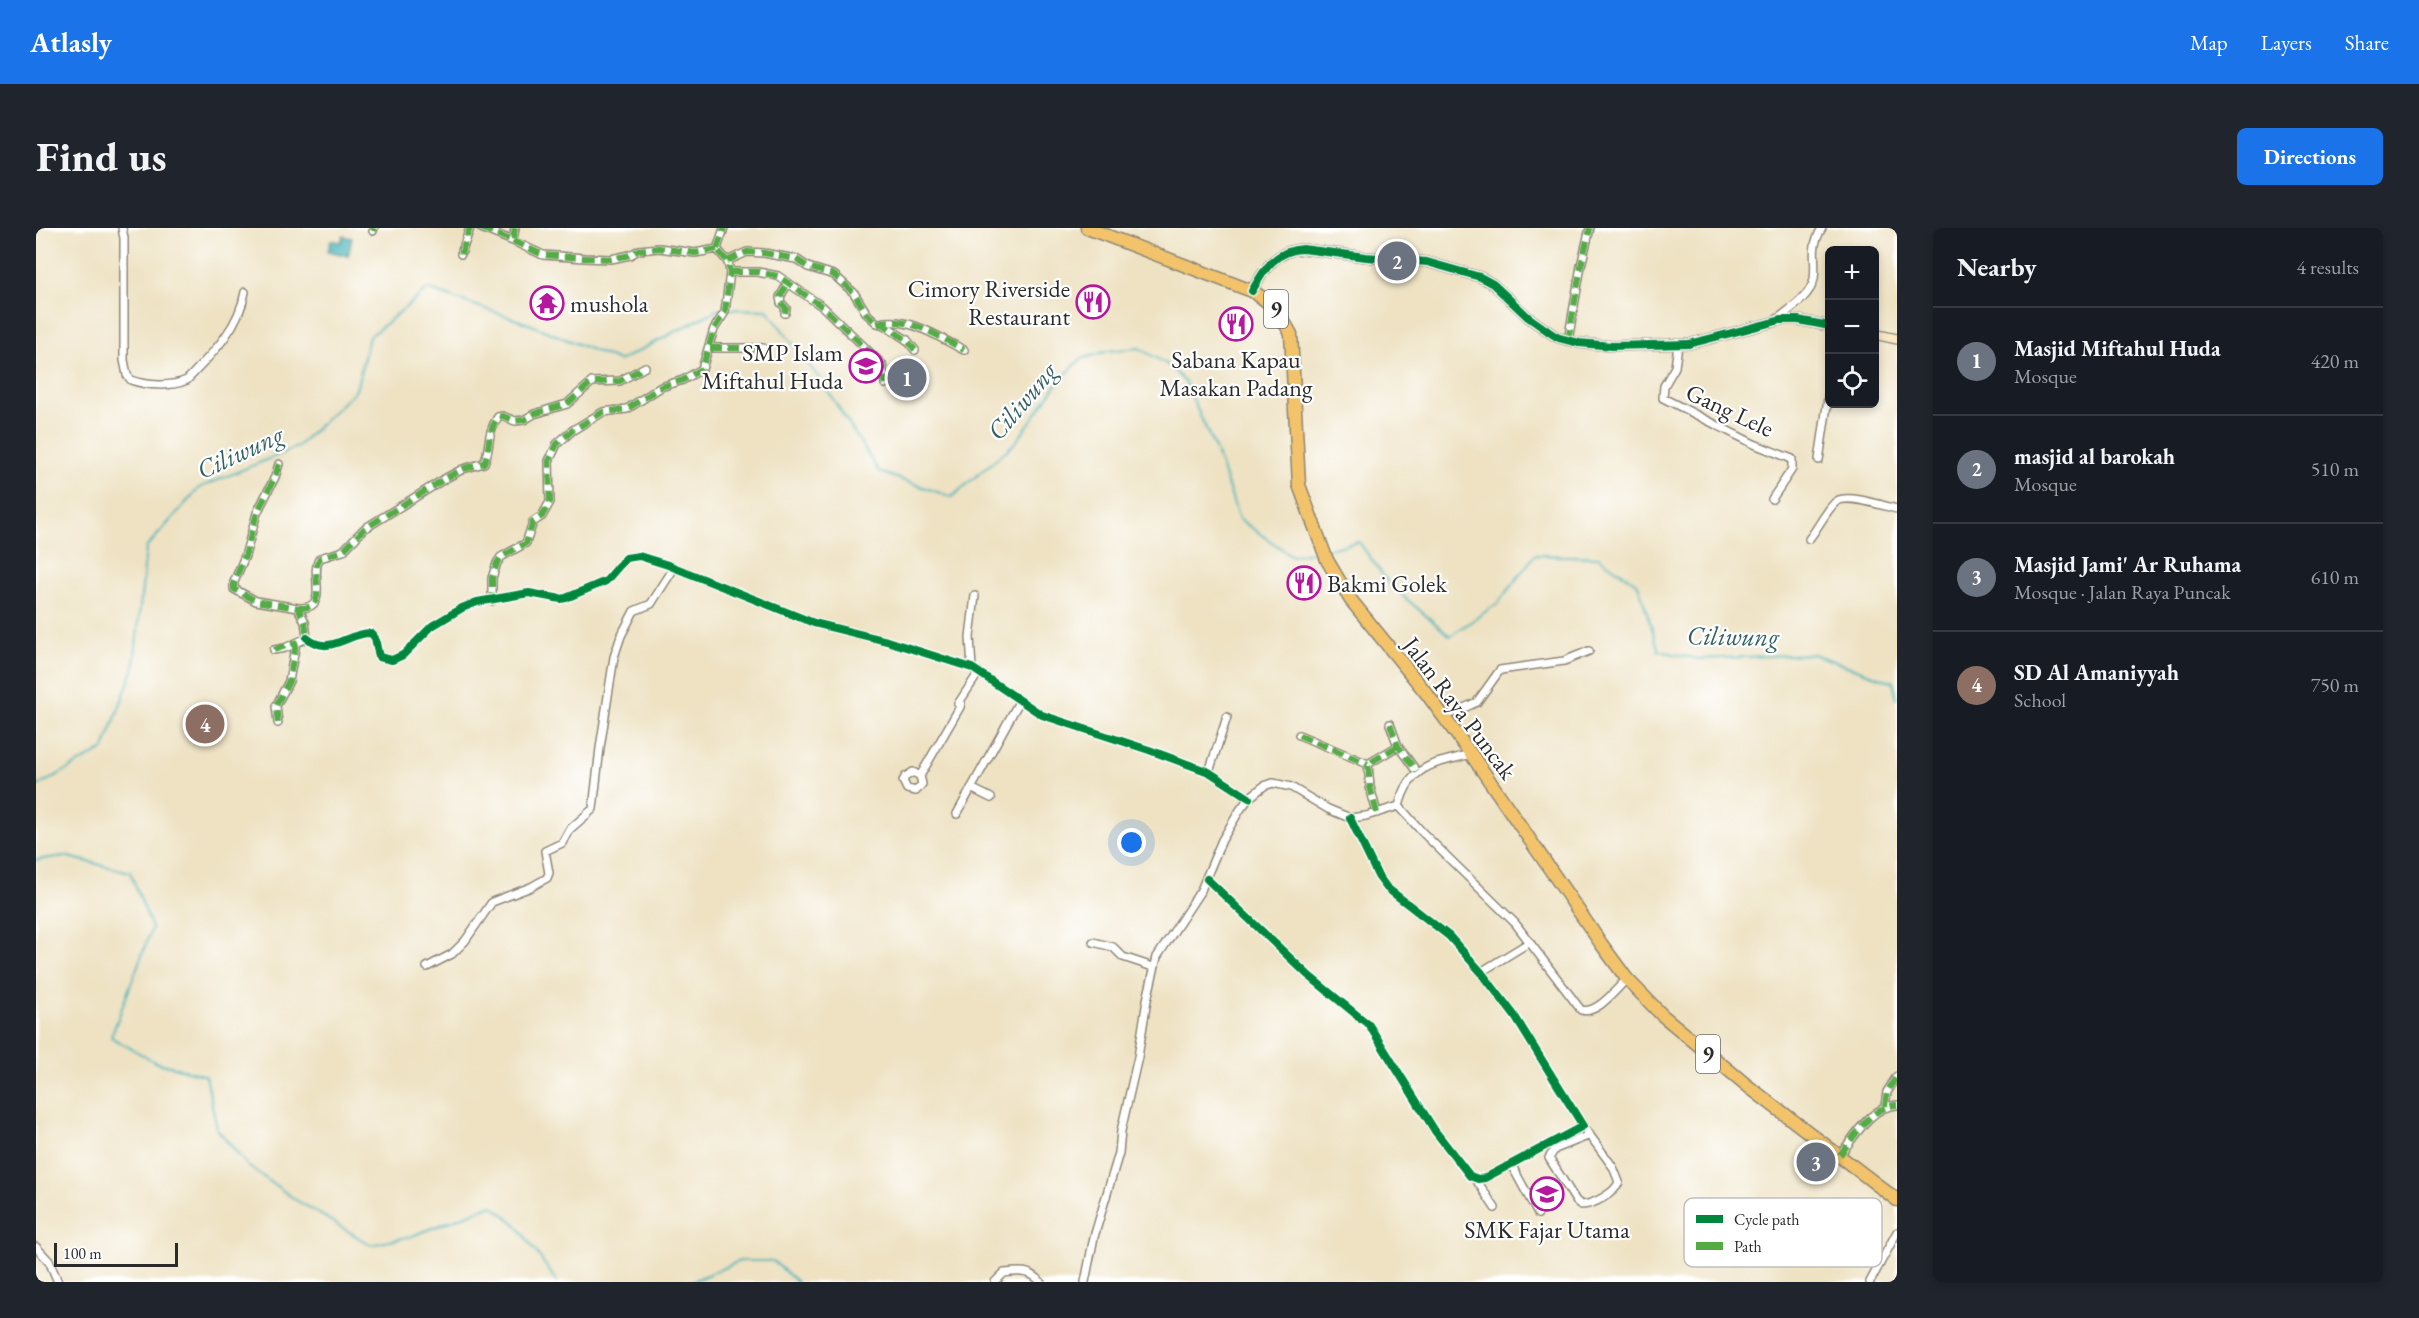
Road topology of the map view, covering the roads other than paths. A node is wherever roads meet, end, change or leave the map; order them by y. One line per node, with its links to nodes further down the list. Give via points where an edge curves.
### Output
1 (122, 228): 16 (street, via 124,360 131,380 157,384 186,380 226,337 242,307)
2 (470, 228): 11 (street)
3 (481, 228): 9 (street)
4 (515, 228): 9 (street)
5 (724, 228): 10 (street)
6 (1087, 228): 15 (highway, Jalan Raya Puncak / 9)
7 (1590, 228): 23 (street)
8 (1822, 228): 18 (street, via 1815,240 1812,286)
9 (513, 241): 10 (street, via 543,255 585,258 611,259 649,249 695,253)
10 (717, 249): 12 (street)
11 (461, 254)
12 (727, 261): 13 (street); 19 (street, via 747,252 796,259 834,275 854,292)
13 (730, 272): 14 (street, via 768,274); 25 (street, via 725,312 714,329)
14 (788, 283): 17 (street, via 780,297); 30 (street, via 824,307 882,364)
15 (1252, 291): 23 (street, via 1263,270 1293,249 1427,262 1488,280 1528,317); 48 (highway, Jalan Raya Puncak / 9, via 1280,312 1291,334 1299,485 1327,560 1350,599)
16 (245, 292)
17 (785, 314)
18 (1776, 320): 20 (street); 24 (street)
19 (877, 323): 27 (street, via 907,340); 28 (street, via 892,320 910,324)
20 (1825, 325)
21 (1879, 335): 22 (street)
22 (1897, 339)
23 (1568, 341): 24 (street, via 1612,346)
24 (1678, 345): 34 (street, Gang Lele, via 1675,367 1662,390 1663,398 1792,459 1792,469)
25 (710, 348): 26 (street); 39 (street, via 702,369 627,409 603,412 557,444 549,461 549,502 542,516 533,522 526,543 496,563)
26 (763, 348)
27 (915, 350)
28 (964, 350)
29 (645, 368): 40 (street, via 620,381 592,382 567,404 524,420 498,417 489,435 484,463 446,478 364,529 343,550 320,558 315,567 318,595 306,609)
30 (885, 384)
31 (1827, 408): 32 (street)
32 (1819, 460)
33 (279, 464): 40 (street, via 257,513 234,589 256,601)
34 (1772, 499)
35 (1897, 509): 36 (street, via 1843,499 1836,502)
36 (1809, 539)
37 (674, 568): 39 (street, via 630,555 606,580 566,598 529,593); 45 (street, via 814,623 887,641); 69 (street, via 651,604 634,611 617,646 593,809 569,830 565,840 545,851 547,878 492,902 465,941 452,954)
38 (975, 596): 45 (street, via 970,637)
39 (492, 601): 41 (street, via 477,602 447,617 392,660 379,657 371,633 357,634 332,645 317,644)
40 (298, 608): 41 (street)
41 (307, 638): 42 (street)
42 (296, 644): 43 (street); 49 (street, via 289,681 276,706)
43 (274, 650)
44 (1589, 651): 48 (street, via 1564,661 1500,670 1477,702)
45 (975, 670): 46 (street); 57 (street, via 961,703)
46 (1020, 700): 55 (street, via 1052,719); 58 (street)
47 (1227, 717): 55 (street)
48 (1444, 717): 53 (highway, Jalan Raya Puncak / 9)
49 (278, 723)
50 (1389, 724): 52 (street)
51 (1299, 735): 54 (street)
52 (1398, 746): 54 (street); 56 (street)
53 (1471, 754): 56 (street); 71 (highway, Jalan Raya Puncak / 9)
54 (1368, 764): 62 (street)
55 (1209, 772): 60 (street)
56 (1417, 772): 61 (street, via 1404,790)
57 (919, 775)
58 (971, 788): 59 (street); 63 (street)
59 (991, 798)
60 (1249, 798): 64 (street, via 1264,786 1278,783); 65 (street, via 1222,840)
61 (1399, 806): 62 (street); 67 (street)
62 (1377, 813): 64 (street)
63 (957, 814)
64 (1350, 818): 70 (street, via 1382,882 1449,936)
65 (1207, 879): 68 (street, via 1161,949); 79 (street, via 1300,968 1369,1025 1435,1131)
66 (1093, 942): 68 (street, via 1113,946 1123,957)
67 (1530, 942): 70 (street); 71 (street, via 1583,1011 1596,1007)
68 (1154, 967): 90 (street, via 1119,1153)
69 (427, 968)
70 (1481, 972): 75 (street, via 1514,1016)
71 (1627, 979): 77 (highway, Jalan Raya Puncak / 9, via 1654,1008 1720,1064)
72 (1897, 1076): 74 (street, via 1887,1092)
73 (1897, 1105): 74 (street)
74 (1885, 1106): 77 (street, via 1868,1118)
75 (1583, 1126): 76 (street); 78 (street)
76 (1590, 1135): 76 (street, via 1619,1182 1616,1189 1581,1205 1549,1158 1555,1149)
77 (1840, 1155): 80 (highway, Jalan Raya Puncak / 9)
78 (1511, 1164): 79 (street); 82 (street)
79 (1475, 1179): 81 (street)
80 (1897, 1200)
81 (1495, 1208)
82 (1538, 1214)
83 (1897, 1232): 85 (street)
84 (36, 1247): 87 (street, via 49,1261)
85 (1882, 1260)
86 (1878, 1267): 91 (street)
87 (58, 1282)
88 (995, 1282): 89 (street, via 1004,1273 1024,1272 1034,1274)
89 (1041, 1282)
90 (1085, 1282)
91 (1870, 1282)

